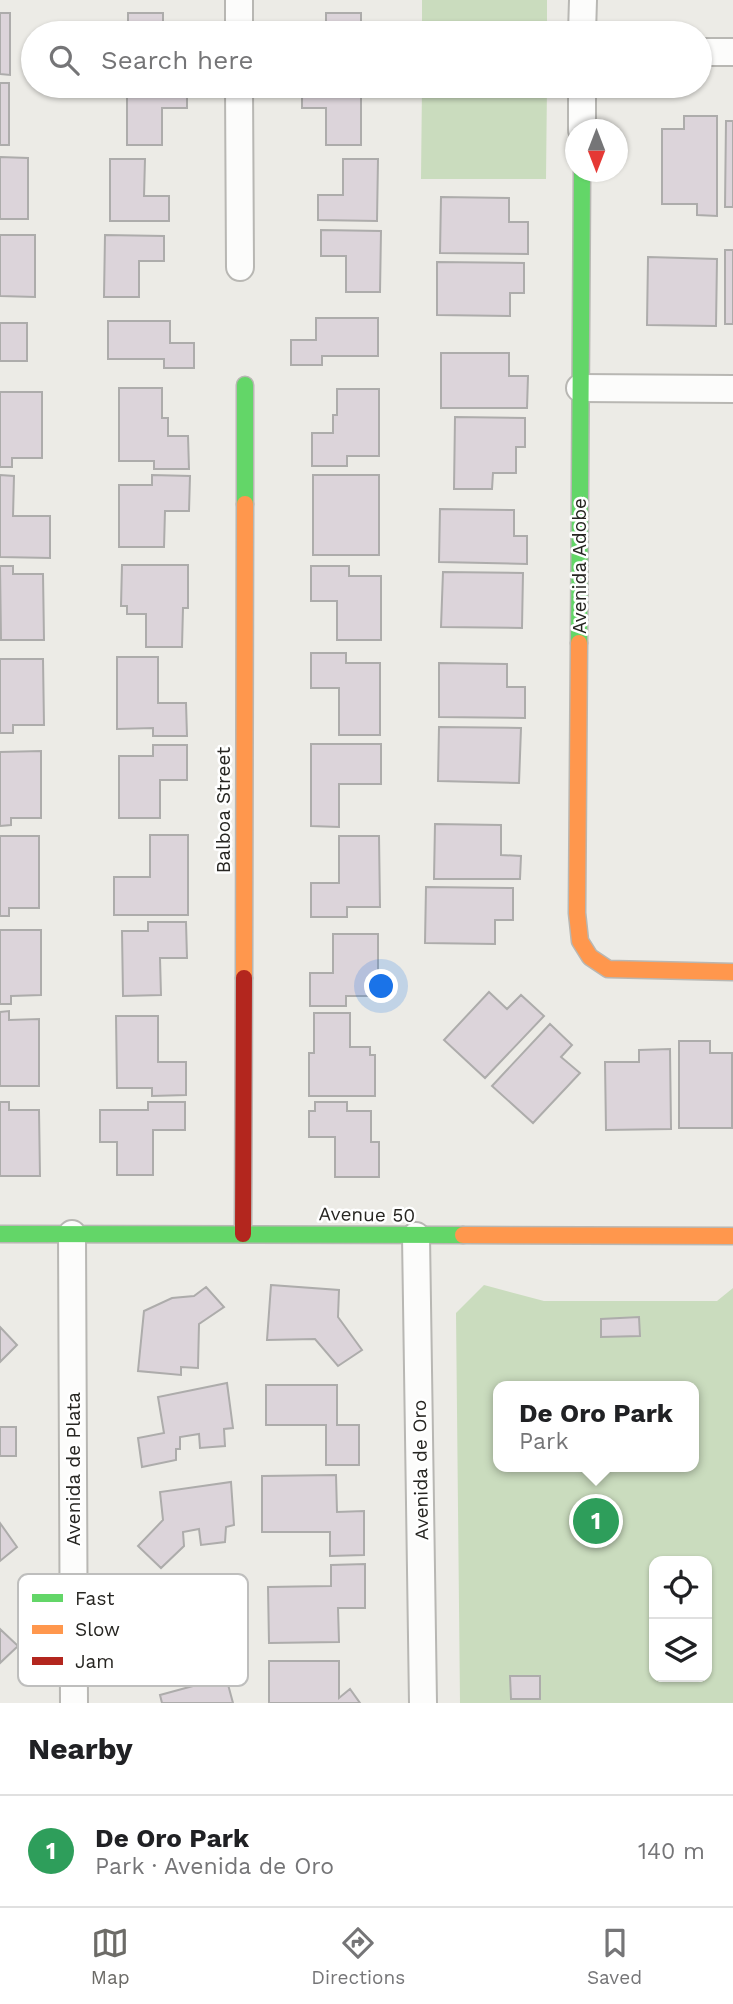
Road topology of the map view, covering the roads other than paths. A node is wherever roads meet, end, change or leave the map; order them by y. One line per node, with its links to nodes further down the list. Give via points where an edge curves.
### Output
1 (239, 0): 3 (street)
2 (583, 0): 4 (street)
3 (239, 21)
4 (582, 21)
5 (712, 52): 6 (street)
6 (733, 52)
7 (239, 98): 11 (street)
8 (582, 98): 9 (street)
9 (582, 119)
10 (582, 182): 13 (street, Avenida Adobe)
11 (240, 267)
12 (246, 385): 18 (street, Balboa Street)
13 (580, 388): 14 (street); 15 (street, Avenida Adobe, via 580,941 590,957 608,969)
14 (733, 388)
15 (733, 972)
16 (0, 1234): 17 (street, Avenue 50)
17 (72, 1234): 18 (street, Avenue 50); 21 (street, Avenida de Plata)
18 (243, 1234): 19 (street, Avenue 50)
19 (416, 1236): 20 (street, Avenue 50); 22 (street, Avenida de Oro)
20 (733, 1236)
21 (73, 1574)
22 (423, 1703)

